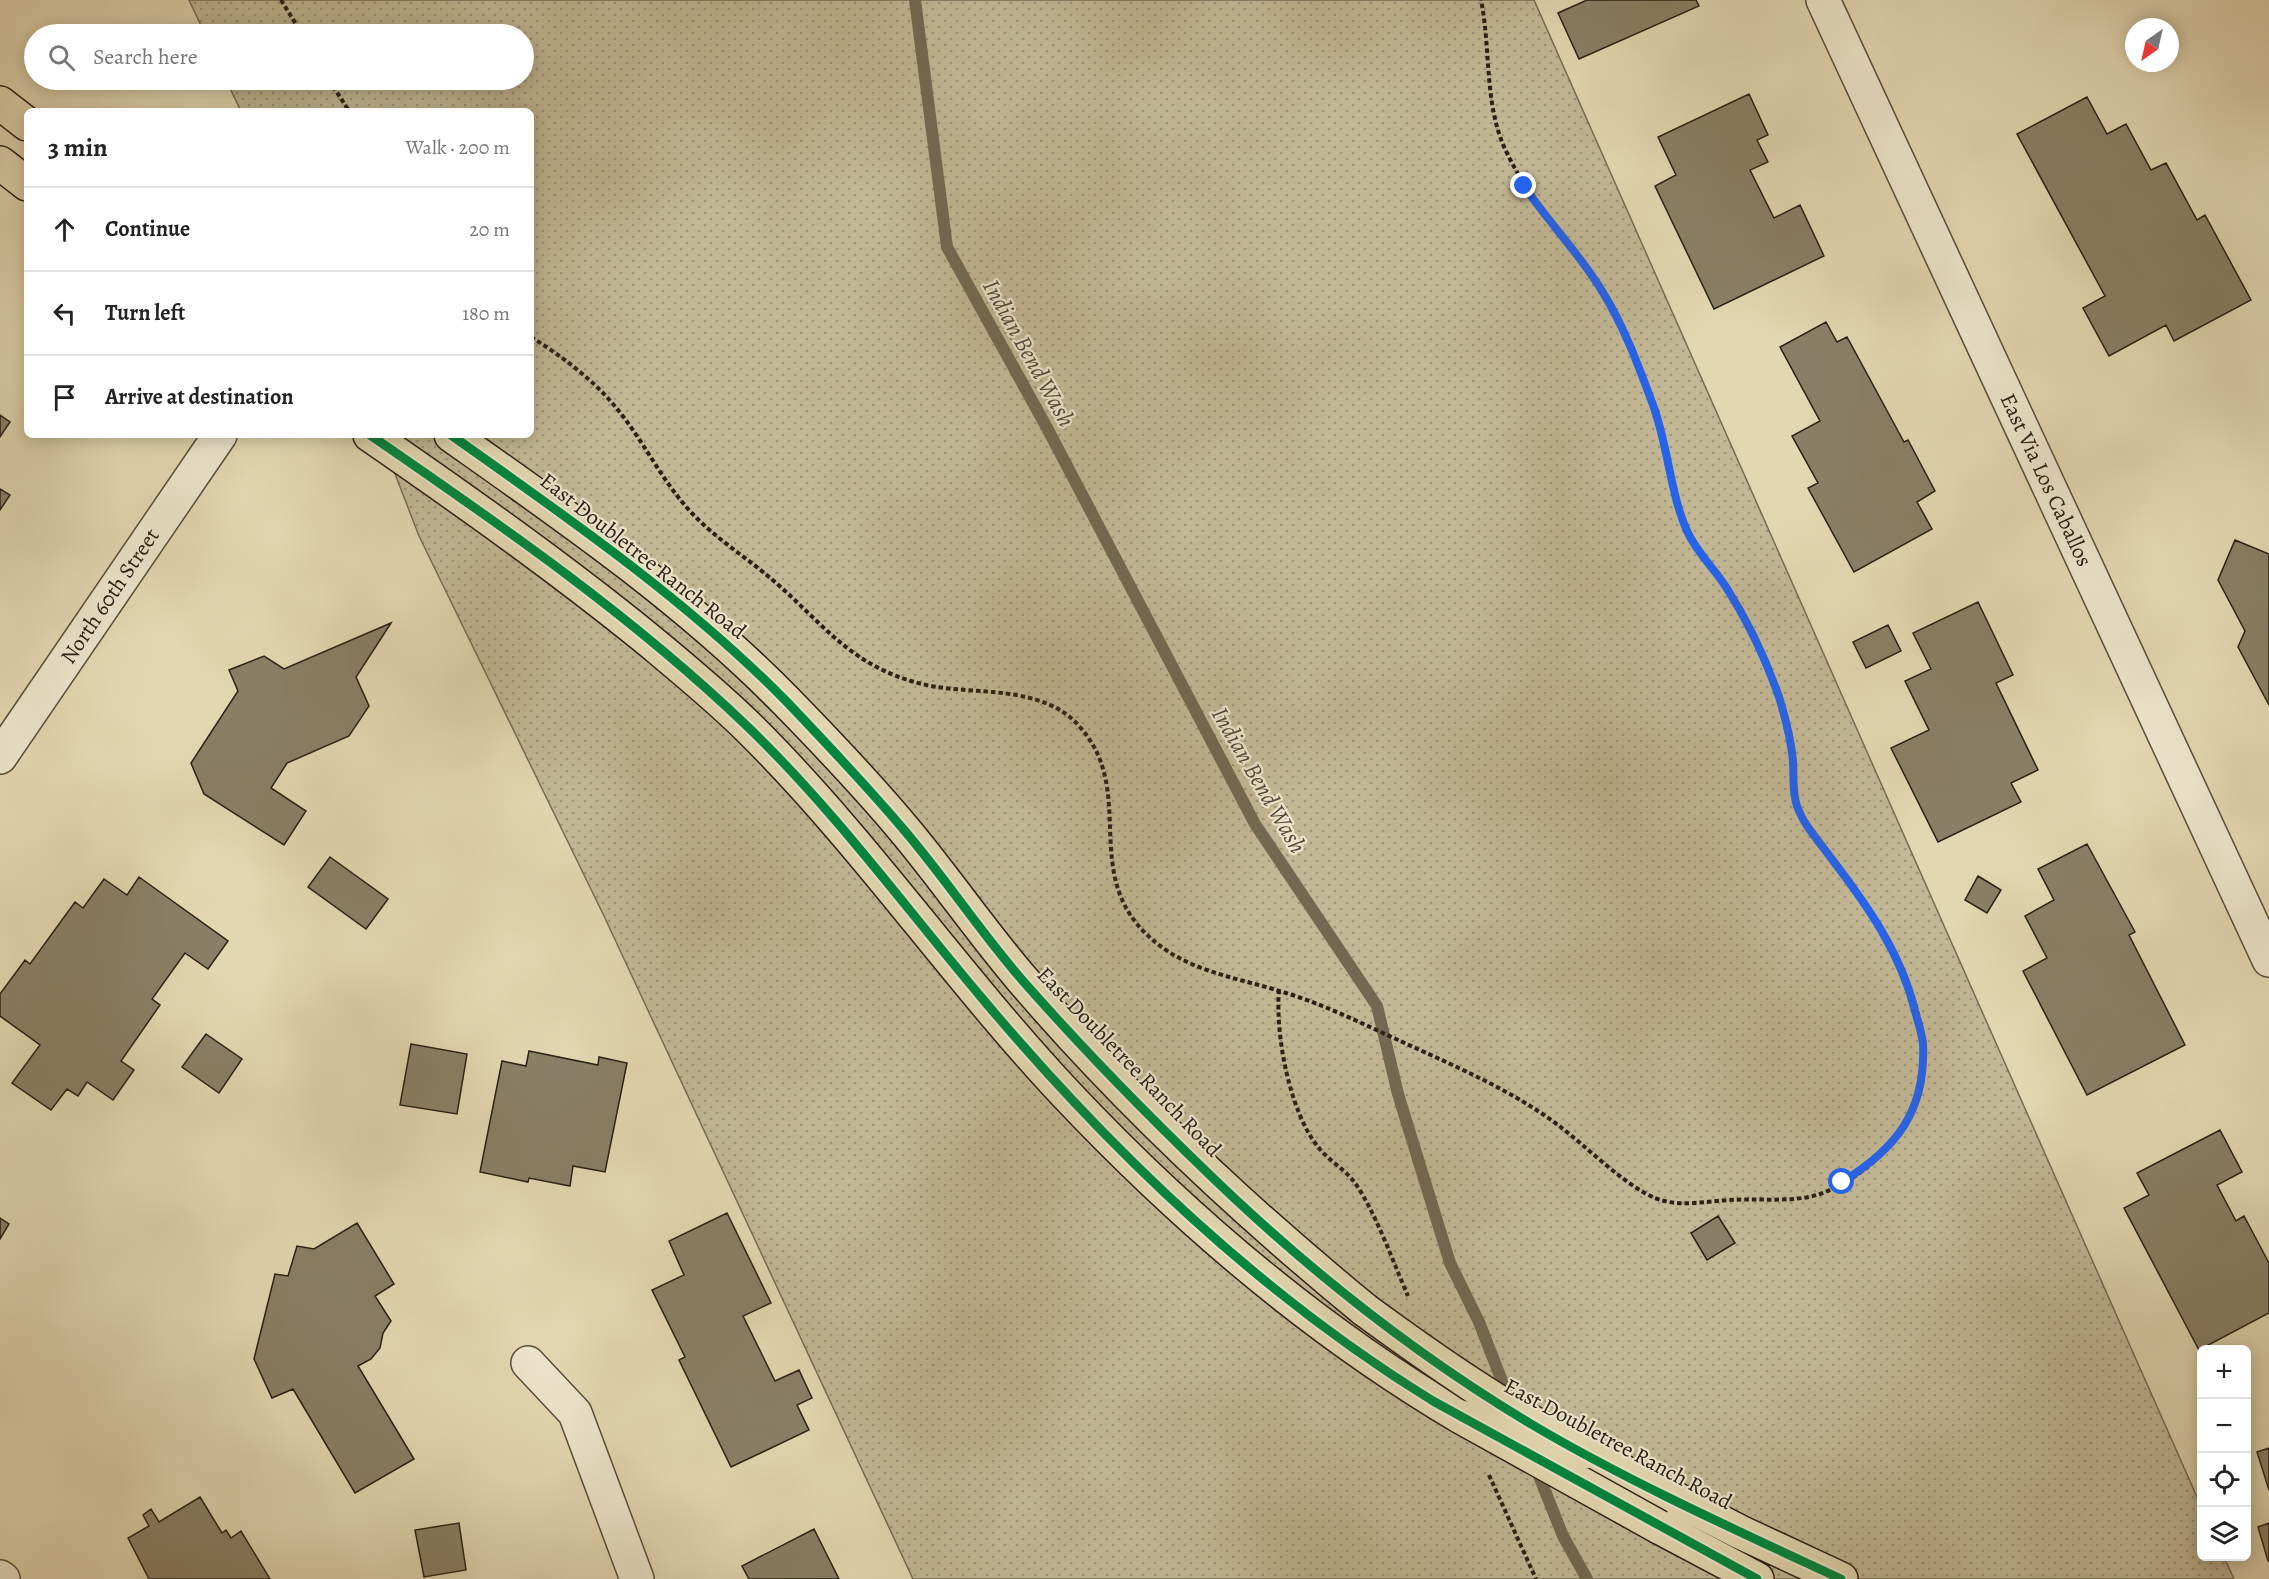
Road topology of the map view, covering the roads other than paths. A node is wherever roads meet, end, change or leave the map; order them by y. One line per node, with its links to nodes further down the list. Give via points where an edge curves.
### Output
1 (1823, 0): 10 (street, East Via Los Caballos)
2 (0, 103): 3 (main road)
3 (24, 122)
4 (0, 163): 5 (main road)
5 (24, 182)
6 (218, 438): 9 (street, North 60th Street)
7 (374, 438): 13 (main road, bridge, via 560,568 693,676 750,729 809,791 1066,1095 1203,1228 1382,1369 1461,1417)
8 (455, 438): 14 (main road, East Doubletree Ranch Road, bridge, via 598,540 719,638 783,698 906,832 1020,977 1090,1056 1234,1197 1365,1310 1531,1424 1740,1532)
9 (0, 757)
10 (2269, 960)
11 (528, 1363): 12 (street, via 575,1413)
12 (637, 1579)
13 (1757, 1579)
14 (1841, 1579)

